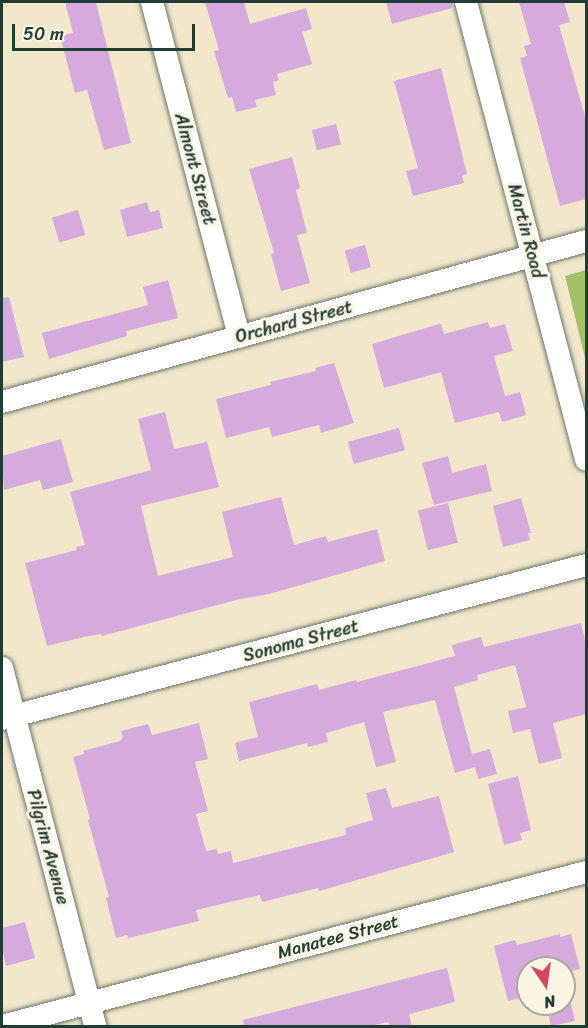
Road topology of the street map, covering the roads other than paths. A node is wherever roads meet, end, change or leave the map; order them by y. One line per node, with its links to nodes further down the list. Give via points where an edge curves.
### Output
1 (152, 2): 5 (street, Almont Street)
2 (466, 2): 4 (street, Martin Road)
3 (586, 241): 4 (street, Orchard Street)
4 (532, 256): 5 (street, Orchard Street); 7 (street, Martin Road)
5 (239, 337): 6 (street, Orchard Street)
6 (2, 402)
7 (586, 460)
8 (586, 565): 10 (street, Sonoma Street)
9 (2, 668): 10 (street, Pilgrim Avenue)
10 (8, 718): 12 (street, Pilgrim Avenue)
11 (586, 872): 12 (street, Manatee Street)
12 (89, 1002): 13 (street, Manatee Street); 14 (street, Pilgrim Avenue)
13 (2, 1026)
14 (95, 1026)

